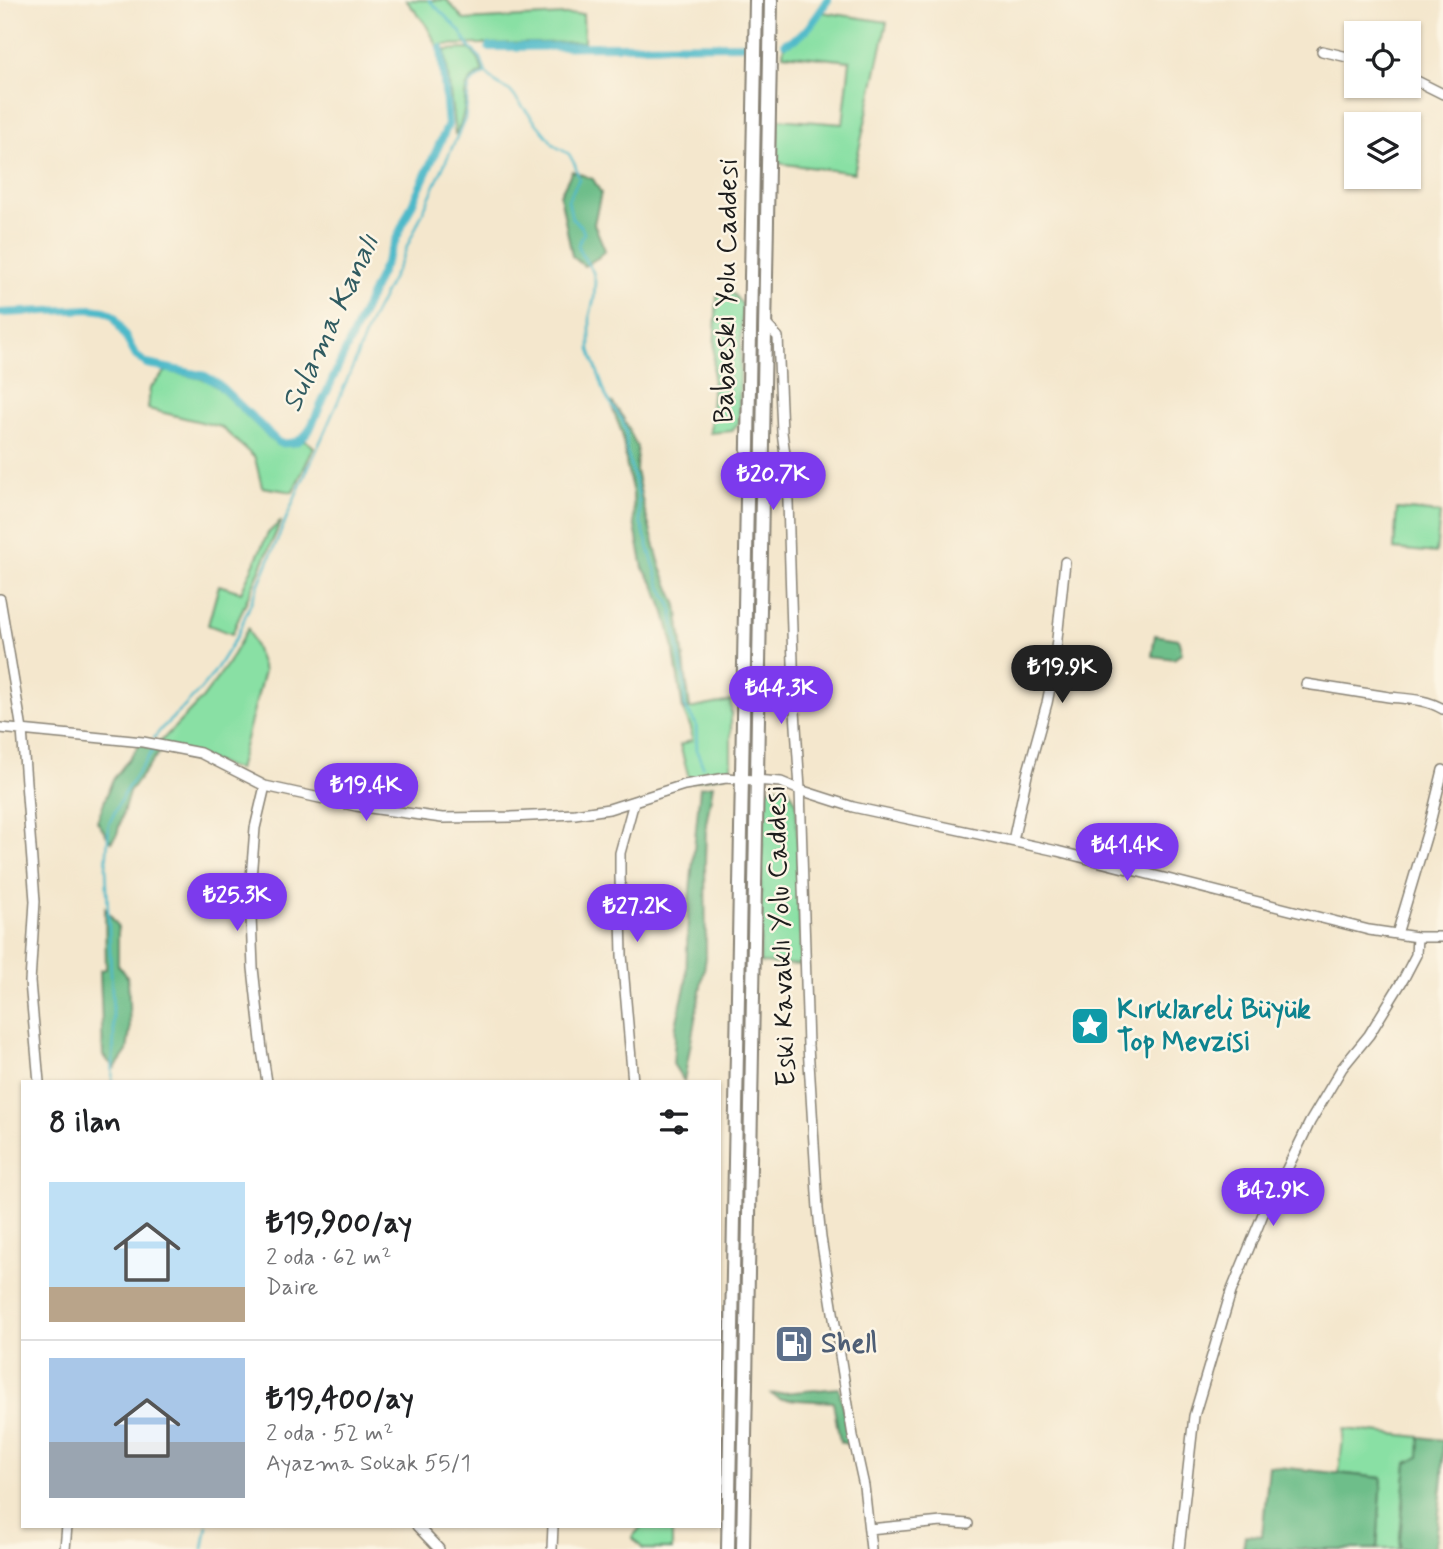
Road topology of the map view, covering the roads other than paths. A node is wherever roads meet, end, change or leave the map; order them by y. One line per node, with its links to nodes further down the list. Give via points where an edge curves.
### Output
1 (756, 0): 3 (highway, Babaeski Yolu Caddesi)
2 (771, 0): 4 (highway, Babaeski Yolu Caddesi)
3 (756, 23): 4 (highway); 17 (highway, Babaeski Yolu Caddesi)
4 (771, 23): 9 (highway, Babaeski Yolu Caddesi)
5 (1322, 51): 6 (street)
6 (1344, 56)
7 (1421, 83): 8 (street)
8 (1443, 94)
9 (765, 323): 18 (highway, Babaeski Yolu Caddesi); 20 (street, Eski Kavaklı Yolu Caddesi, via 778,337)
10 (1065, 562): 22 (street, via 1054,668)
11 (0, 599): 15 (street)
12 (1306, 684): 13 (street, via 1420,700)
13 (1443, 709)
14 (0, 728): 15 (street)
15 (22, 730): 19 (street, via 143,742 200,753); 26 (street, via 35,901 30,982)
16 (1443, 770): 23 (street)
17 (741, 779): 18 (street); 21 (street, via 684,785); 37 (highway, Babaeski Yolu Caddesi)
18 (756, 779): 20 (street); 38 (highway, Babaeski Yolu Caddesi)
19 (265, 786): 21 (street, via 442,818 575,814); 27 (street, via 255,828 250,891 253,968)
20 (800, 790): 22 (street, via 853,807); 33 (street, Eski Kavaklı Yolu Caddesi, via 808,1050 820,1228)
21 (634, 802): 28 (street, via 620,853)
22 (1013, 841): 23 (street)
23 (1397, 934): 24 (street)
24 (1417, 937): 25 (street); 40 (street, via 1416,955 1404,978 1310,1122 1263,1214 1231,1292 1194,1416)
25 (1443, 937)
26 (39, 1080)
27 (267, 1080)
28 (633, 1080)
29 (968, 1524): 33 (street)
30 (67, 1528): 34 (street)
31 (419, 1528): 35 (street)
32 (553, 1528): 36 (street)
33 (869, 1529): 39 (street, Eski Kavaklı Yolu Caddesi)
34 (65, 1549)
35 (439, 1549)
36 (552, 1549)
37 (728, 1549)
38 (743, 1549)
39 (871, 1549)
40 (1179, 1549)

